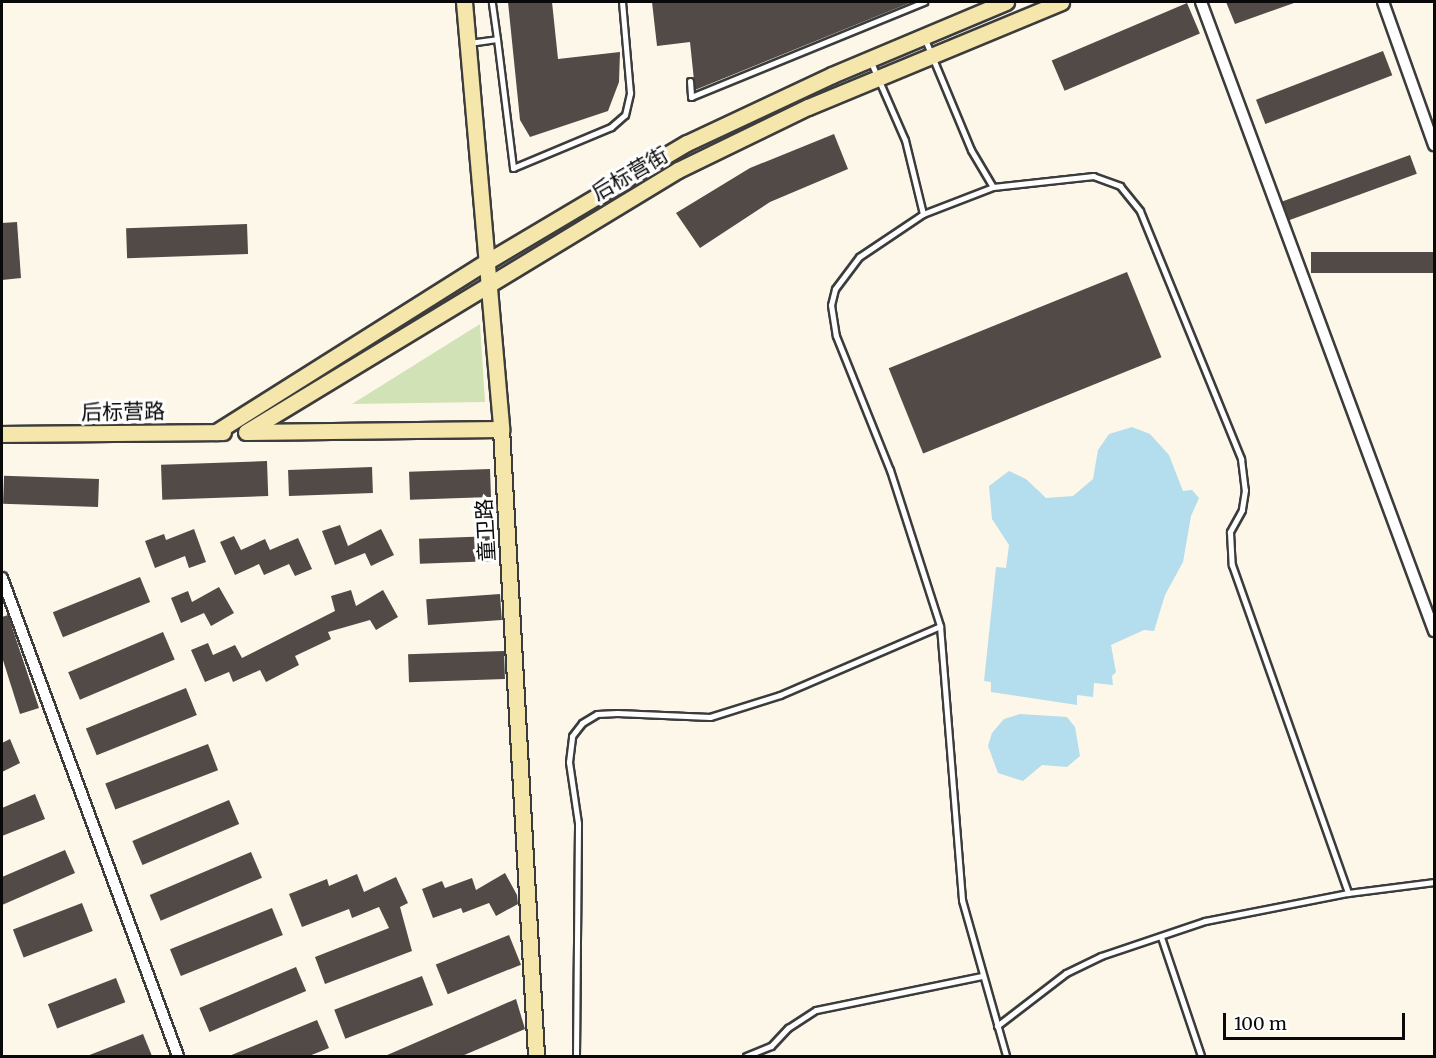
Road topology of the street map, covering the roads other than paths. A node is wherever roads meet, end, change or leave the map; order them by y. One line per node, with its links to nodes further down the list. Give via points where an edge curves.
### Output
1 (464, 2): 11 (street, 童卫路)
2 (492, 2): 10 (lane)
3 (622, 2): 10 (lane, via 630,93 625,115 611,127 513,168)
4 (924, 2): 15 (lane, via 691,97)
5 (1006, 2): 9 (street, 后标营街)
6 (1061, 2): 12 (street, 后标营街)
7 (1201, 2): 27 (street)
8 (1383, 2): 16 (street)
9 (924, 36): 12 (lane); 13 (street, 后标营街)
10 (497, 39): 11 (lane)
11 (468, 44): 19 (street, 童卫路)
12 (932, 55): 14 (street, 后标营街); 17 (lane, via 971,150)
13 (870, 59): 14 (lane); 19 (street, 后标营街, via 687,143)
14 (878, 77): 18 (lane, via 905,140); 20 (street, 后标营街, via 678,170)
15 (690, 81)
16 (1434, 145)
17 (993, 187): 18 (lane); 29 (lane, via 1093,176 1120,186 1140,211 1161,253 1241,459 1245,490 1242,510 1230,532 1232,565)
18 (923, 214): 26 (lane, via 859,257 835,289 831,305 836,336 890,470)
19 (488, 261): 20 (street, 童卫路); 22 (street, 后标营街)
20 (490, 282): 21 (street, 童卫路); 23 (street, 后标营街)
21 (501, 429): 23 (street, 后标营路); 34 (street, 童卫路)
22 (216, 432): 23 (street, 后标营路); 24 (street, 后标营路)
23 (246, 432)
24 (2, 434)
25 (2, 578): 33 (street)
26 (940, 626): 31 (lane, via 962,900); 35 (lane, via 780,695 710,717 617,713 597,714 582,723 572,736 569,762 578,823)
27 (1434, 631)
28 (1434, 882): 29 (lane)
29 (1348, 892): 30 (lane, via 1238,914)
30 (1161, 937): 32 (lane, via 1101,956 1066,973); 38 (lane)
31 (981, 976): 32 (lane); 36 (lane, via 816,1010 788,1028 771,1046)
32 (997, 1026): 37 (lane)
33 (177, 1056)
34 (536, 1056)
35 (576, 1056)
36 (746, 1056)
37 (1006, 1056)
38 (1201, 1056)

